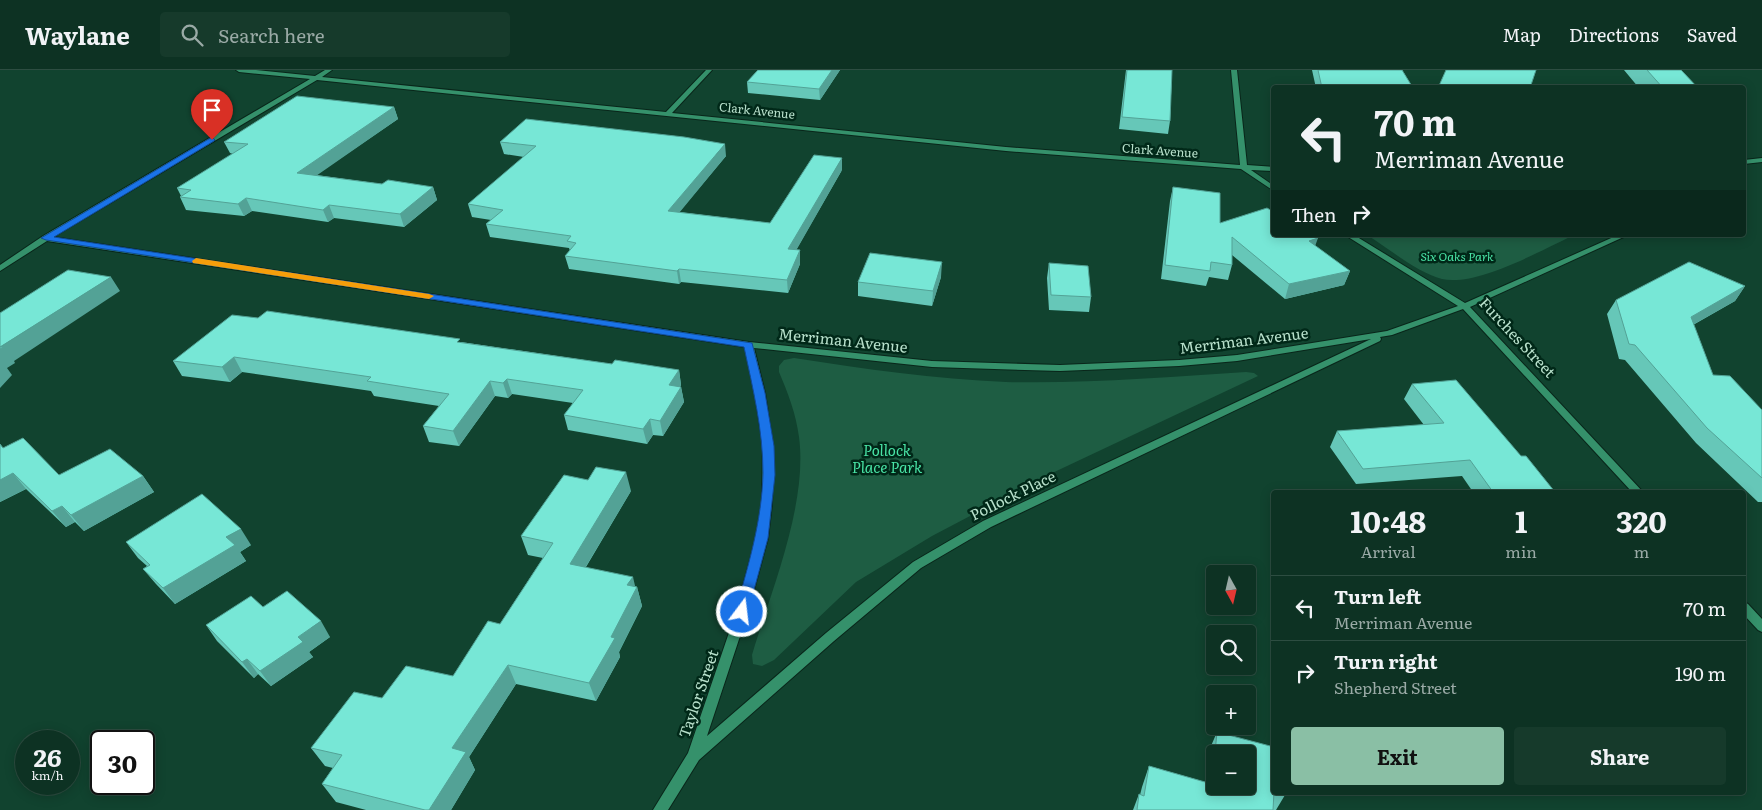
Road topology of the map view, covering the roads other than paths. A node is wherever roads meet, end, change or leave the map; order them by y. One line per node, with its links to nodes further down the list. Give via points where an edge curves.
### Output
1 (238, 70): 5 (street, Clark Avenue)
2 (329, 70): 5 (street)
3 (708, 70): 6 (street)
4 (1234, 70): 9 (street)
5 (317, 78): 6 (street, Clark Avenue); 14 (street)
6 (668, 113): 9 (street, Clark Avenue, via 1006,149)
7 (1762, 160): 8 (street)
8 (1746, 162)
9 (1244, 168): 10 (street, Clark Avenue); 11 (street)
10 (1271, 168)
11 (1271, 187)
12 (1352, 237): 16 (street, Furches Street)
13 (1620, 237): 16 (street, Merriman Avenue)
14 (46, 238): 15 (street); 18 (street, Merriman Avenue)
15 (0, 269)
16 (1465, 306): 17 (street, Merriman Avenue); 19 (street, Furches Street)
17 (1390, 333): 18 (street, Merriman Avenue, via 1237,358 1060,368 932,364); 22 (street, Pollock Place, via 951,544 917,565)
18 (749, 345): 22 (street, Taylor Street, via 768,446 767,504 762,538 742,612)
19 (1636, 490)
20 (1746, 609): 21 (street)
21 (1762, 627)
22 (694, 756): 23 (street, Taylor Street)
23 (660, 810)

